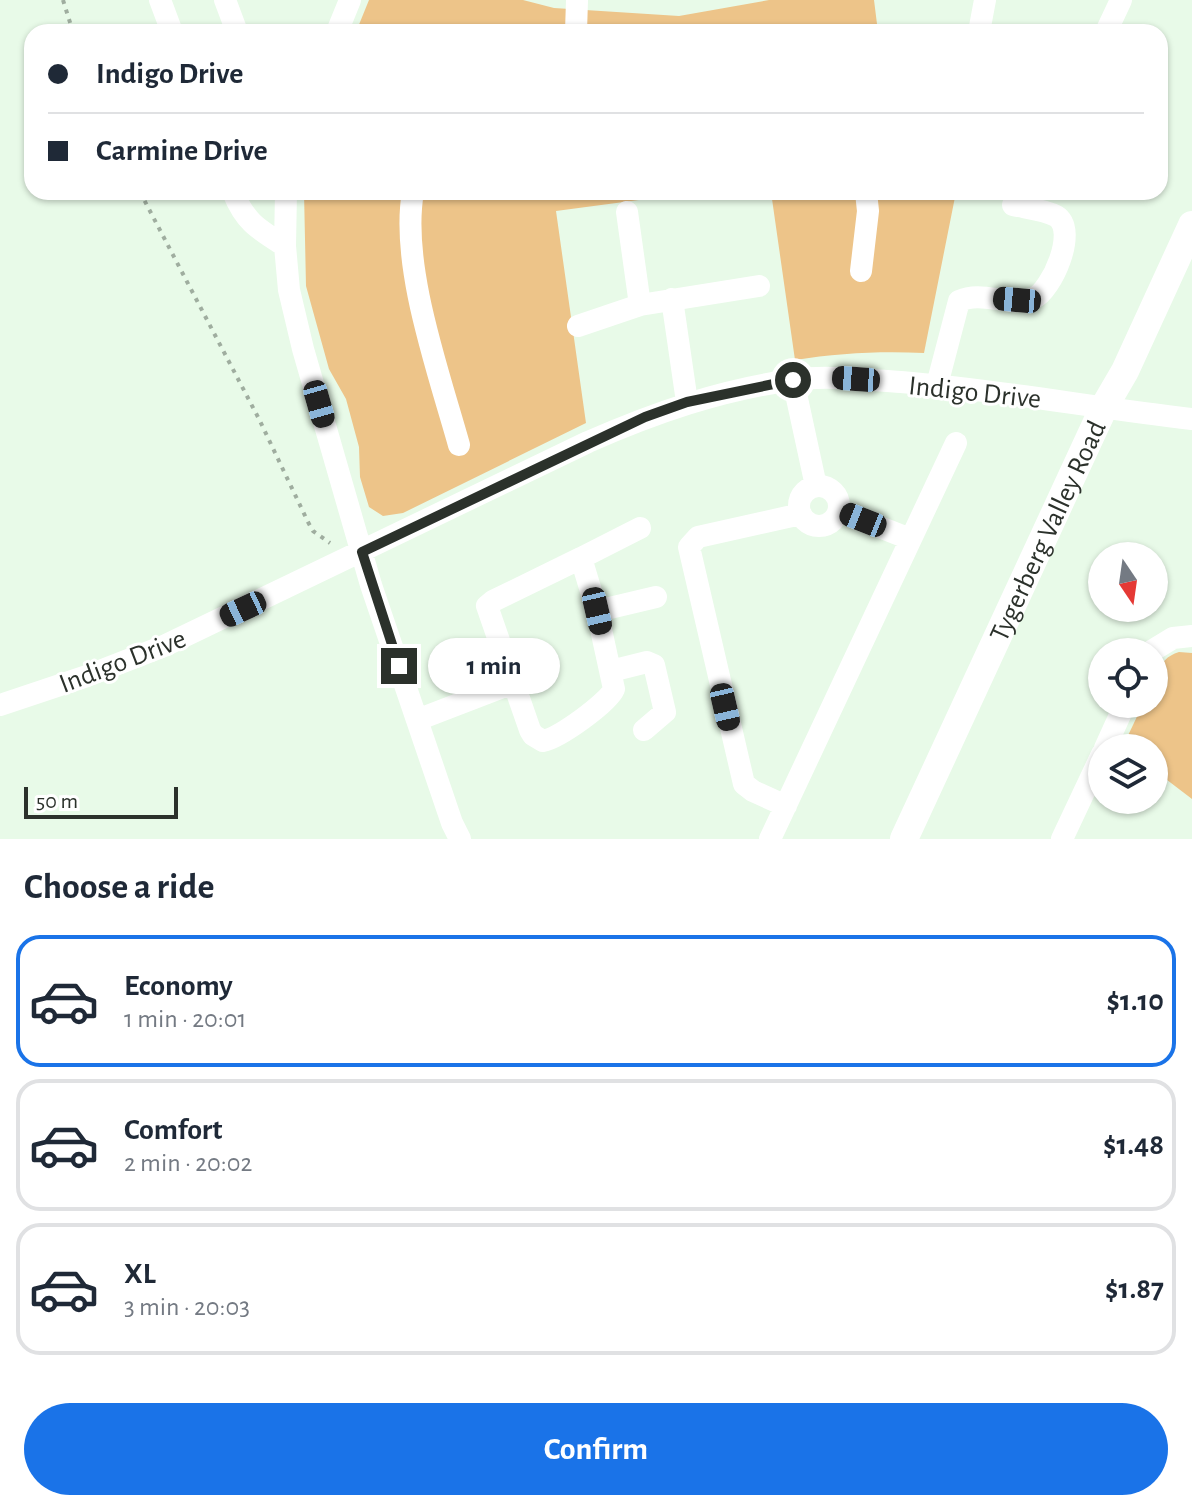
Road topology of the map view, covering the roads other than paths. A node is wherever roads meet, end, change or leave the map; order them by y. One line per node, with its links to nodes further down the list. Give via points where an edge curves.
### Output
1 (160, 0): 7 (street)
2 (225, 0): 8 (street)
3 (350, 0): 9 (street)
4 (577, 0): 10 (street)
5 (985, 0): 11 (street)
6 (1121, 0): 12 (street)
7 (169, 24)
8 (234, 24)
9 (340, 24)
10 (576, 24)
11 (980, 24)
12 (1110, 24)
13 (236, 200): 20 (street, via 251,223)
14 (286, 200): 20 (street)
15 (412, 200): 32 (street, via 415,277)
16 (867, 200): 21 (street)
17 (1013, 205): 27 (street, via 1056,216 1066,230 1064,250 1043,292 1034,298 959,301)
18 (627, 212): 24 (street)
19 (1192, 225): 29 (main road, Tygerberg Valley Road)
20 (285, 246): 38 (street, via 303,349)
21 (861, 271)
22 (759, 286): 23 (street)
23 (672, 299): 24 (street); 28 (street)
24 (640, 305): 25 (street)
25 (578, 326)
26 (793, 380): 27 (street, Indigo Drive, via 830,377); 28 (street, Indigo Drive); 33 (street)
27 (937, 385): 29 (street, Indigo Drive)
28 (687, 402): 38 (street, Indigo Drive, via 588,442)
29 (1104, 407): 30 (street, Indigo Drive); 53 (main road, Tygerberg Valley Road)
30 (1192, 419)
31 (956, 443): 37 (street)
32 (459, 445)
33 (816, 486): 34 (street, via 835,492); 35 (street, via 801,497)
34 (839, 511): 35 (street, via 832,522 819,526); 37 (street)
35 (801, 514): 50 (street, via 698,537 689,547 744,784)
36 (640, 528): 39 (street)
37 (910, 539): 50 (street)
38 (362, 552): 46 (street, Indigo Drive, via 164,646); 47 (street)
39 (581, 558): 41 (street); 45 (street, via 487,606)
40 (656, 597): 41 (street)
41 (597, 611): 44 (street)
42 (1192, 636): 43 (street)
43 (1168, 641)
44 (611, 671): 45 (street, via 614,689 608,699 549,740 533,735); 48 (street, via 654,665 665,712)
45 (513, 683): 47 (street)
46 (0, 705)
47 (417, 720): 51 (street)
48 (644, 730)
49 (1088, 784): 54 (street)
50 (786, 806): 52 (street)
51 (460, 839)
52 (770, 839)
53 (904, 839)
54 (1062, 839)

